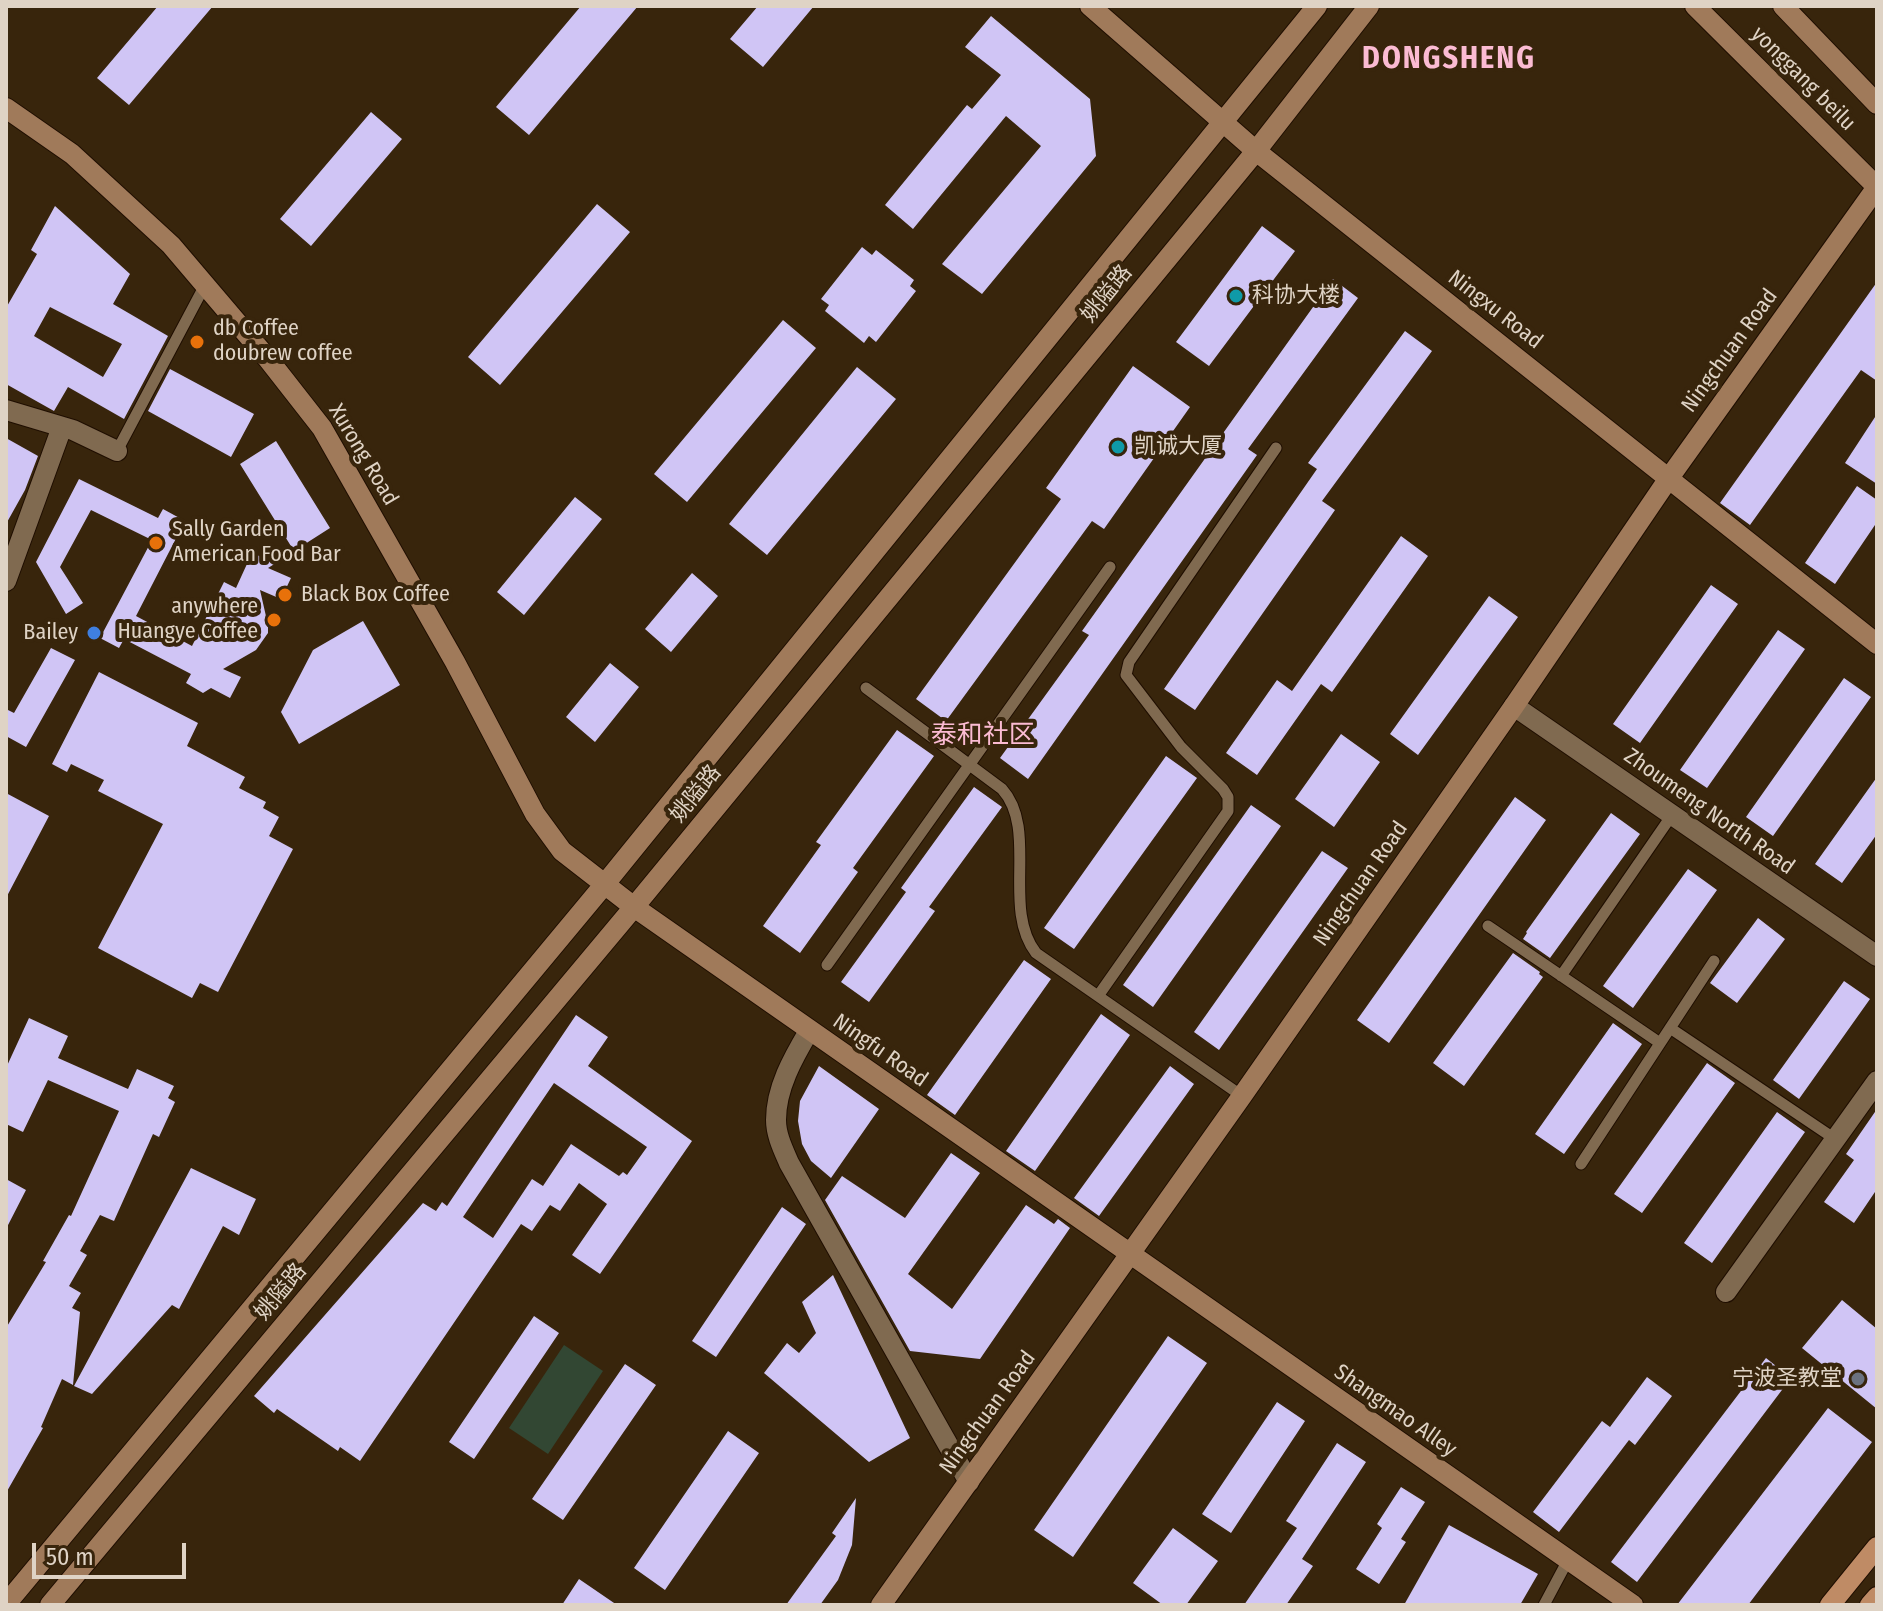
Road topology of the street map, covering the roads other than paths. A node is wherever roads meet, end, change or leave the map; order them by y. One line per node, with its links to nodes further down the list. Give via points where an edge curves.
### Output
1 (1090, 6): 8 (street, Ningxu Road)
2 (1317, 6): 8 (street, 姚隘路)
3 (1369, 6): 9 (street, 姚隘路)
4 (1695, 6): 10 (street, yonggang beilu)
5 (1783, 6): 6 (street, yonggang beilu)
6 (1877, 104)
7 (6, 108): 11 (street, Xurong Road, via 72,154 171,245)
8 (1224, 123): 9 (street, Ningxu Road); 24 (street, 姚隘路)
9 (1256, 151): 16 (street, Ningxu Road); 25 (street, 姚隘路)
10 (1877, 187): 16 (street, Ningchuan Road)
11 (205, 285): 15 (lane); 24 (street, Xurong Road, via 322,428 535,814 562,851)
12 (6, 410): 13 (street)
13 (62, 427): 15 (street); 18 (street)
14 (1276, 448): 31 (lane, via 1129,662 1126,675 1181,747 1223,789 1228,811)
15 (117, 451)
16 (1669, 478): 19 (street, Ningxu Road); 21 (street, Ningchuan Road)
17 (1110, 567): 22 (lane)
18 (6, 581)
19 (1877, 644)
20 (866, 688): 22 (lane)
21 (1514, 706): 23 (street, Zhoumeng North Road); 36 (street, Ningchuan Road)
22 (969, 765): 29 (lane); 31 (lane, via 1012,800 1028,943)
23 (1672, 815): 27 (street, Zhoumeng North Road); 30 (lane)
24 (604, 885): 25 (street, Ningfu Road); 45 (street, 姚隘路)
25 (634, 907): 33 (street, Ningfu Road); 46 (street, 姚隘路)
26 (1488, 926): 30 (lane)
27 (1877, 956)
28 (1714, 961): 32 (lane)
29 (827, 965)
30 (1561, 976): 34 (lane)
31 (1098, 996): 36 (lane)
32 (1670, 1028): 34 (lane); 37 (lane)
33 (809, 1031): 39 (street, Ningfu Road); 41 (street, via 785,1076 778,1136)
34 (1660, 1043): 38 (lane)
35 (1877, 1081): 37 (street)
36 (1242, 1096): 39 (street, Ningchuan Road)
37 (1835, 1139): 40 (street)
38 (1581, 1164)
39 (1130, 1256): 41 (street, Ningchuan Road); 43 (street, Shangmao Alley)
40 (1726, 1292)
41 (969, 1482): 47 (street, Ningchuan Road)
42 (1877, 1547): 50 (main road)
43 (1568, 1560): 48 (lane); 49 (street, Shangmao Alley)
44 (1877, 1597): 51 (main road)
45 (6, 1604)
46 (50, 1605)
47 (881, 1605)
48 (1544, 1605)
49 (1633, 1605)
50 (1830, 1605)
51 (1870, 1605)

